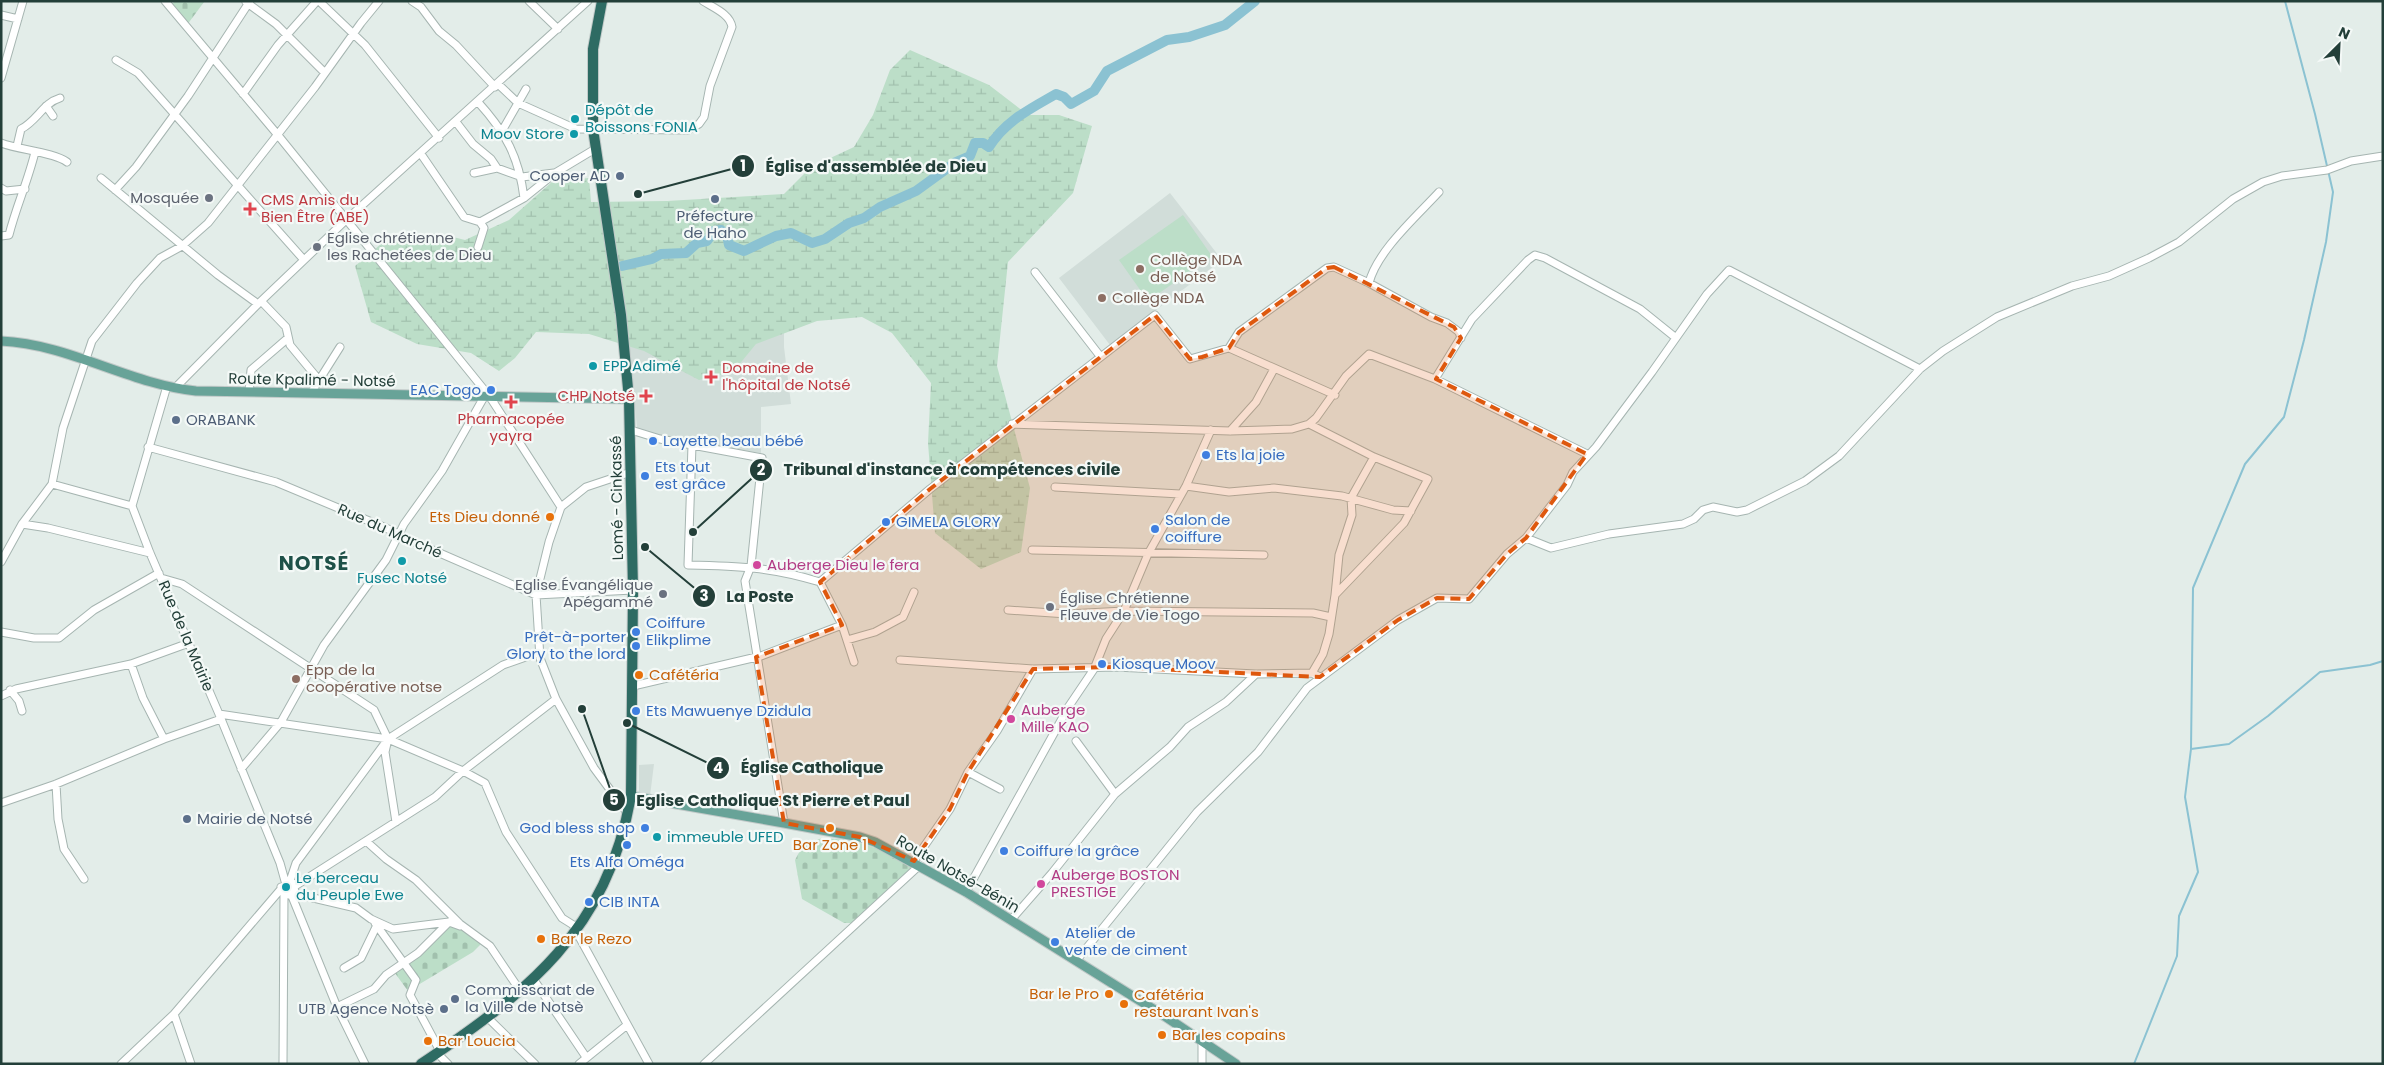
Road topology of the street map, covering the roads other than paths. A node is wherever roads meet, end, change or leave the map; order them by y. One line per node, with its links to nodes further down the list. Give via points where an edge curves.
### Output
1 (23, 1): 12 (street)
2 (165, 1): 16 (street)
3 (318, 1): 14 (street); 15 (street)
4 (379, 1): 14 (street)
5 (412, 1): 20 (street, via 421,6 439,31)
6 (529, 1): 13 (street)
7 (588, 1): 13 (street)
8 (602, 1): 30 (highway, Lomé - Cinkassé, via 594,49)
9 (703, 1): 30 (street, via 724,14 732,27 710,86 704,117 698,124 688,130)
10 (248, 2): 15 (street); 16 (street)
11 (1, 15): 12 (street)
12 (18, 19): 19 (street)
13 (558, 29): 20 (street)
14 (353, 34): 18 (street); 33 (street)
15 (286, 35): 18 (street); 22 (street)
16 (213, 59): 22 (street); 27 (street)
17 (116, 60): 27 (street, via 138,73)
18 (325, 73): 32 (street)
19 (1, 78)
20 (496, 86): 24 (street); 25 (street)
21 (526, 89): 25 (street)
22 (243, 94): 32 (street)
23 (60, 98): 26 (street)
24 (478, 102): 29 (street); 31 (street)
25 (518, 103): 30 (street, via 576,130); 31 (street)
26 (46, 106): 28 (street); 35 (street, via 31,124 21,129)
27 (174, 114): 46 (street); 49 (street)
28 (53, 116)
29 (456, 122): 33 (street); 41 (street)
30 (593, 129): 36 (highway, Lomé - Cinkassé)
31 (502, 131): 44 (street)
32 (277, 134): 46 (street); 52 (street)
33 (439, 138): 38 (street)
34 (1, 143): 35 (street)
35 (17, 146): 37 (street)
36 (595, 149): 43 (street); 78 (highway, Lomé - Cinkassé, via 618,293)
37 (35, 152): 40 (street, via 58,155); 48 (street)
38 (422, 154): 52 (street); 53 (street, via 464,217)
39 (2383, 156): 70 (street, via 2351,160 2327,170 2263,182 2232,199 2179,242 2109,276 2072,286 2013,309 1958,341)
40 (67, 162)
41 (497, 168): 42 (street); 44 (street)
42 (474, 173)
43 (555, 173): 44 (street); 51 (street)
44 (522, 177): 51 (street)
45 (101, 178): 49 (street)
46 (237, 184): 55 (street, via 208,223); 57 (street)
47 (1, 188): 48 (street, via 6,191)
48 (25, 189): 54 (street, via 8,235)
49 (115, 190): 55 (street)
50 (1439, 192): 59 (street, via 1392,245 1375,267)
51 (524, 198): 53 (street)
52 (347, 219): 57 (street); 77 (street)
53 (480, 222): 56 (street, via 484,228)
54 (1, 236)
55 (182, 246): 60 (street); 68 (street, via 160,258 137,283 92,341)
56 (478, 247)
57 (304, 260): 60 (street)
58 (1035, 272): 67 (street)
59 (1369, 282): 62 (street, via 1431,317 1454,326); 66 (street, via 1334,267 1327,268 1239,332)
60 (260, 303): 61 (street, via 286,327); 73 (street)
61 (288, 338): 72 (street); 74 (street, via 250,370)
62 (1461, 338): 63 (street, via 1481,308 1535,255 1640,309); 71 (street)
63 (1676, 338): 70 (street, via 1706,294 1729,270); 86 (street, via 1596,447)
64 (1, 341): 68 (main road, Route Kpalimé - Notsé, via 28,342)
65 (340, 347): 72 (street)
66 (1229, 348): 67 (street, via 1190,359 1155,315); 69 (street)
67 (1100, 356): 79 (street)
68 (85, 359): 73 (main road, Route Kpalimé - Notsé); 89 (street, via 63,428)
69 (1274, 369): 76 (street); 83 (street, via 1256,402)
70 (1920, 369): 99 (street, via 1829,465 1764,504 1737,512 1713,507 1683,524 1609,534 1551,548)
71 (1435, 379): 76 (street, via 1369,354 1346,376); 86 (street)
72 (319, 380): 75 (street)
73 (171, 387): 74 (main road, Route Kpalimé - Notsé, via 209,392); 85 (street)
74 (249, 392): 75 (main road, Route Kpalimé - Notsé)
75 (311, 393): 77 (main road, Route Kpalimé - Notsé)
76 (1335, 395): 80 (street)
77 (487, 397): 78 (main road, Route Kpalimé - Notsé); 95 (street); 98 (street)
78 (629, 399): 81 (highway, Lomé - Cinkassé)
79 (1011, 424): 82 (street); 107 (street)
80 (1309, 424): 83 (street, via 1292,429); 87 (street)
81 (630, 430): 84 (street); 88 (highway, Lomé - Cinkassé)
82 (1211, 430): 83 (street); 90 (street)
83 (1230, 431)
84 (692, 445): 105 (street, via 762,458); 105 (street, via 688,565)
85 (148, 447): 94 (street); 98 (street, Rue du Marché, via 276,482)
86 (1587, 454): 99 (street)
87 (1374, 457): 93 (street); 96 (street, via 1428,479)
88 (631, 472): 95 (street, via 586,487); 108 (highway, Lomé - Cinkassé)
89 (52, 484): 94 (street); 97 (street)
90 (1186, 486): 92 (street); 93 (street, via 1229,492 1274,488)
91 (1055, 487): 92 (street)
92 (1180, 494): 102 (street)
93 (1351, 498): 96 (street, via 1393,510); 111 (street, via 1352,514 1339,555)
94 (132, 506): 101 (street, Rue de la Mairie)
95 (561, 507): 110 (street)
96 (1411, 511): 111 (street, via 1404,523)
97 (22, 524): 101 (street); 104 (street)
98 (399, 534): 110 (street, Rue du Marché); 124 (street, via 386,560 324,645)
99 (1526, 538): 129 (street, via 1507,554 1470,599 1437,598 1398,620)
100 (1032, 550): 102 (street)
101 (150, 553): 106 (street, Rue de la Mairie)
102 (1148, 554): 103 (street); 113 (street)
103 (1264, 555)
104 (1, 562)
105 (752, 566): 107 (street); 120 (street, via 745,581)
106 (160, 575): 116 (street, via 94,610 59,638 34,638); 118 (street, Rue de la Mairie); 124 (street, via 182,584)
107 (820, 582): 115 (street)
108 (633, 590): 110 (street, Rue du Marché); 130 (highway, Lomé - Cinkassé)
109 (914, 592): 117 (street, via 903,617 875,632)
110 (536, 595): 119 (street)
111 (1335, 595): 114 (street)
112 (1008, 610): 113 (street, via 1067,614)
113 (1124, 611): 114 (street, via 1313,613); 126 (street, via 1106,639)
114 (1331, 616): 127 (street, via 1322,654)
115 (842, 625): 117 (street); 120 (street)
116 (1, 632)
117 (847, 640): 122 (street)
118 (189, 643): 123 (street); 135 (street, Rue de la Mairie)
119 (540, 652): 133 (street); 138 (street, via 503,665)
120 (756, 657): 130 (street); 150 (street)
121 (900, 660): 125 (street)
122 (854, 662)
123 (131, 664): 131 (street); 137 (street, via 143,698)
124 (312, 669): 136 (street); 138 (street, via 374,710)
125 (1033, 669): 126 (street); 142 (street, via 997,731)
126 (1094, 669): 128 (street, via 1116,667); 156 (street)
127 (1312, 673): 128 (street); 129 (street)
128 (1256, 674): 145 (street, via 1226,702 1188,727)
129 (1320, 677): 163 (street, via 1307,688 1258,752 1197,812)
130 (633, 686): 146 (highway, Lomé - Cinkassé)
131 (10, 690): 132 (street); 134 (street)
132 (1, 696)
133 (556, 699): 141 (street); 148 (street, via 594,768)
134 (22, 711)
135 (220, 716): 136 (street); 137 (street); 140 (street, Rue de la Mairie)
136 (282, 722): 138 (street); 140 (street)
137 (164, 739): 143 (street)
138 (388, 739): 141 (street); 149 (street, via 385,752); 154 (street, via 296,863)
139 (1076, 741): 145 (street)
140 (241, 769): 154 (street, Rue de la Mairie)
141 (463, 771): 149 (street, via 435,797); 162 (street, via 485,783 506,832 562,918)
142 (968, 772): 144 (street); 152 (street)
143 (56, 784): 147 (street); 153 (street, via 64,849)
144 (1000, 789)
145 (1115, 794): 158 (street)
146 (631, 796): 148 (highway, Lomé - Cinkassé); 150 (main road, Route Notsé-Bénin)
147 (1, 803)
148 (628, 814): 162 (highway, Lomé - Cinkassé, via 606,877)
149 (396, 822): 151 (street)
150 (784, 823): 152 (main road, Route Notsé-Bénin, via 860,837)
151 (366, 841): 154 (street); 161 (street, via 416,880)
152 (917, 863): 156 (main road, Route Notsé-Bénin); 184 (street)
153 (84, 879)
154 (290, 882): 155 (street); 155 (street)
155 (287, 892): 157 (street, via 356,908); 168 (street); 169 (street); 177 (street)
156 (966, 892): 158 (main road, Route Notsé-Bénin)
157 (371, 919): 159 (street, via 393,929); 160 (street)
158 (1011, 920): 163 (main road, Route Notsé-Bénin)
159 (449, 922): 161 (street); 164 (street, via 418,953)
160 (377, 925): 164 (street); 165 (street, via 361,958)
161 (465, 928): 167 (street, via 490,946)
162 (577, 929): 166 (highway, Lomé - Cinkassé); 171 (street)
163 (1076, 960): 172 (main road, Route Notsé-Bénin)
164 (403, 963): 168 (street, via 386,975 374,990); 173 (street, via 416,980 410,995)
165 (344, 968)
166 (534, 980): 167 (highway, Lomé - Cinkassé); 174 (street)
167 (521, 992): 170 (highway, Lomé - Cinkassé)
168 (337, 1007): 178 (street)
169 (174, 1014): 175 (street); 176 (street)
170 (488, 1017): 173 (highway, Lomé - Cinkassé); 181 (street)
171 (628, 1025): 174 (street); 183 (street)
172 (1202, 1040): 185 (street); 186 (main road, Route Notsé-Bénin)
173 (439, 1052): 179 (highway, Lomé - Cinkassé); 180 (street)
174 (586, 1057): 182 (street)
175 (122, 1064)
176 (191, 1064)
177 (283, 1064)
178 (364, 1064)
179 (421, 1064)
180 (448, 1064)
181 (535, 1064)
182 (579, 1064)
183 (649, 1064)
184 (704, 1064)
185 (1202, 1064)
186 (1236, 1064)

